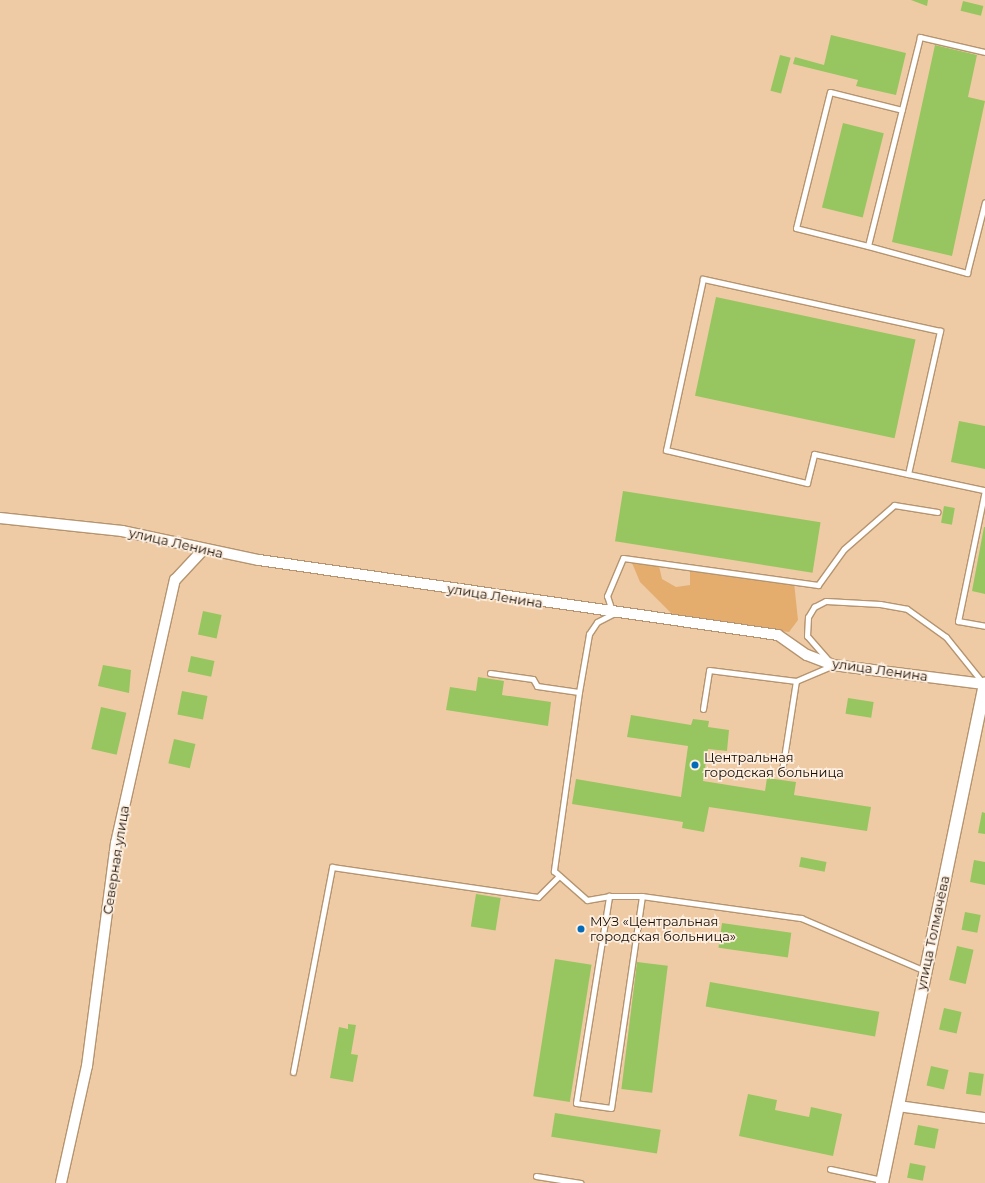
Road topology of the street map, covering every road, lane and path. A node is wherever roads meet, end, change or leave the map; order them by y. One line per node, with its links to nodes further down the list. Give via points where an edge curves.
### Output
1 (985, 52): 2 (lane, via 920,37)
2 (902, 110): 4 (lane); 4 (lane, via 830,92 796,228)
3 (985, 202): 4 (lane, via 967,273)
4 (868, 246)
5 (908, 474): 5 (lane, via 814,454 807,483 666,450 703,279 940,331); 6 (lane)
6 (984, 490): 11 (lane, via 958,621)
7 (937, 512): 10 (lane, via 894,505 844,549 818,585 623,558 607,596)
8 (0, 518): 9 (street, улица Ленина, via 122,531)
9 (203, 550): 10 (street, улица Ленина); 29 (street, Северная улица, via 174,580 116,843 87,1066)
10 (613, 614): 12 (street, улица Ленина, via 778,636 807,655); 16 (lane, via 597,622 589,634)
11 (985, 626)
12 (833, 665): 14 (lane); 15 (street, улица Ленина); 15 (lane, via 807,636 808,617 814,607 826,601 880,604 907,609 946,637)
13 (490, 673): 16 (lane, via 533,679 537,686)
14 (796, 681): 17 (lane, via 708,670); 18 (lane)
15 (984, 684): 22 (street, улица Толмачёва)
16 (579, 692): 19 (lane, via 554,871)
17 (703, 709)
18 (782, 771)
19 (559, 876): 20 (lane, via 587,900); 23 (lane, via 538,896 332,867)
20 (609, 896): 21 (lane); 21 (lane, via 576,1103 611,1108)
21 (642, 896): 22 (lane, via 801,918)
22 (925, 971): 24 (street, улица Толмачёва)
23 (293, 1072)
24 (898, 1106): 25 (street); 28 (street, улица Толмачёва)
25 (985, 1118)
26 (830, 1169): 28 (lane)
27 (536, 1176): 30 (lane)
28 (882, 1182)
29 (61, 1183)
30 (580, 1183)

